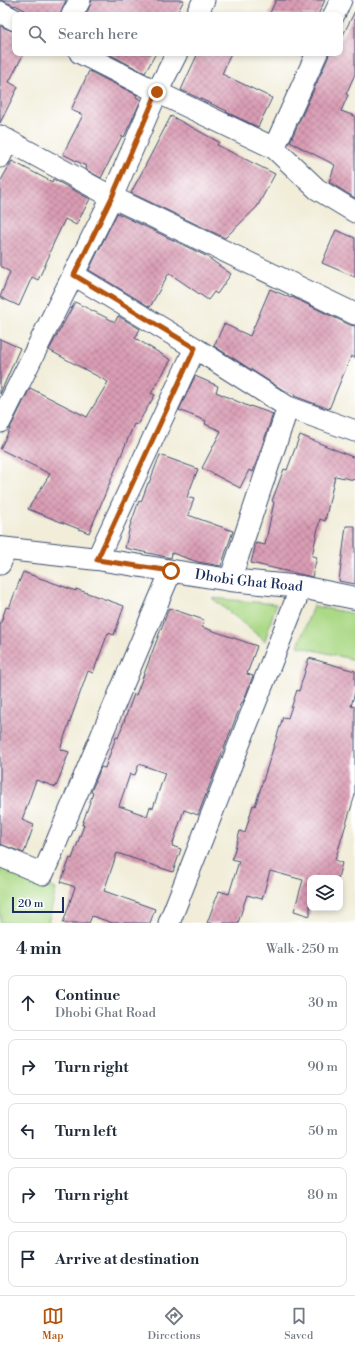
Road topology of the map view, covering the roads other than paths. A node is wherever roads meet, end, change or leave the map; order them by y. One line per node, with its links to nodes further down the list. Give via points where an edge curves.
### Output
1 (80, 0): 7 (street)
2 (204, 0): 8 (street)
3 (341, 0): 9 (street)
4 (346, 0): 5 (street)
5 (355, 5)
6 (0, 12): 10 (street)
7 (74, 12)
8 (198, 12)
9 (335, 12)
10 (12, 18)
11 (86, 56): 14 (street)
12 (175, 56): 14 (street)
13 (316, 56): 16 (street)
14 (157, 92): 16 (street); 17 (street)
15 (3, 144): 17 (street)
16 (274, 148): 18 (street, via 317,189)
17 (112, 197): 19 (street); 20 (street)
18 (355, 212)
19 (74, 275): 21 (street); 23 (street)
20 (355, 314)
21 (195, 348): 22 (street); 26 (street)
22 (288, 407): 24 (street); 28 (street)
23 (0, 422)
24 (354, 429)
25 (2, 554): 26 (main road, Dhobi Ghat Road)
26 (97, 560): 27 (main road, Dhobi Ghat Road)
27 (171, 571): 28 (main road, Dhobi Ghat Road); 31 (street, via 43,874)
28 (230, 580): 29 (main road, Dhobi Ghat Road)
29 (301, 587): 30 (main road, Dhobi Ghat Road); 32 (street)
30 (355, 598)
31 (0, 856)
32 (169, 923)

